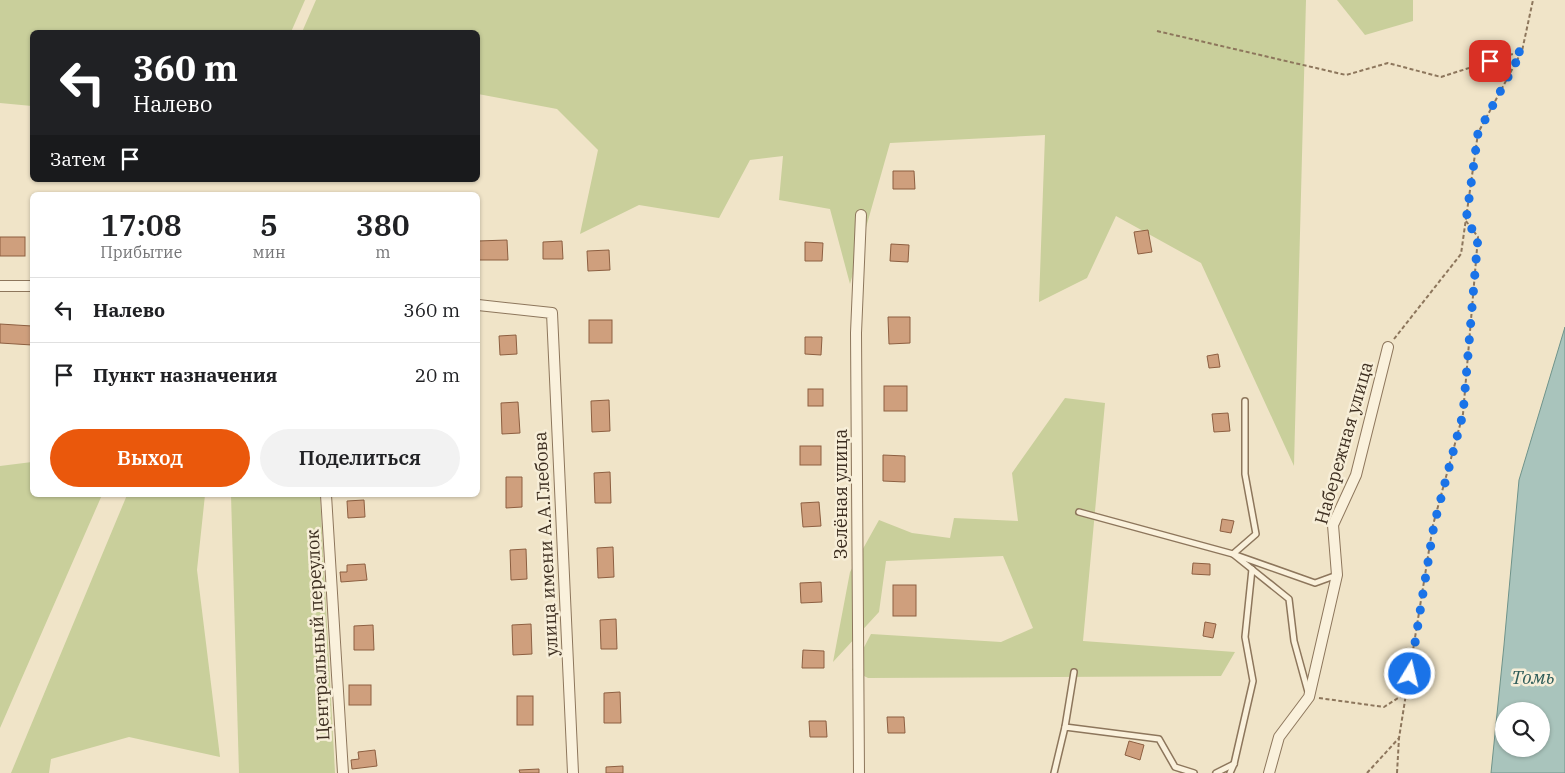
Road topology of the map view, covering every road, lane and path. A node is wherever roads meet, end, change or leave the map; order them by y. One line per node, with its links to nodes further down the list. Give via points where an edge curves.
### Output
1 (1533, 0): 3 (path)
2 (1157, 31): 3 (path, via 1346,75 1388,63 1440,77)
3 (1522, 51): 5 (path, via 1478,133)
4 (861, 215): 24 (street, Зелёная улица, via 856,333)
5 (1466, 221): 9 (path, via 1461,254); 17 (path, via 1478,237 1463,414 1434,525)
6 (0, 286): 7 (street)
7 (30, 286)
8 (480, 305): 23 (street, улица имени А.А.Глебова, via 552,312)
9 (1388, 347): 15 (street, Набережная улица, via 1356,475 1333,525)
10 (1245, 401): 13 (lane, via 1245,474 1256,534)
11 (326, 497): 22 (street, Центральный переулок)
12 (1079, 512): 13 (lane)
13 (1234, 554): 14 (lane); 15 (lane, via 1315,583)
14 (1252, 569): 18 (lane, via 1290,599 1294,641); 21 (lane, via 1245,637 1253,681)
15 (1337, 574): 18 (street, Набережная улица)
16 (1074, 672): 19 (lane)
17 (1407, 692): 18 (path, via 1384,707); 20 (path)
18 (1309, 697): 29 (street, Набережная улица, via 1279,738)
19 (1065, 727): 25 (lane); 26 (lane, via 1159,739 1176,767)
20 (1399, 738): 30 (path); 31 (path)
21 (1234, 764): 27 (lane); 28 (lane)
22 (342, 773)
23 (573, 773)
24 (860, 773)
25 (1054, 773)
26 (1194, 773)
27 (1216, 773)
28 (1230, 773)
29 (1269, 773)
30 (1367, 773)
31 (1397, 773)

